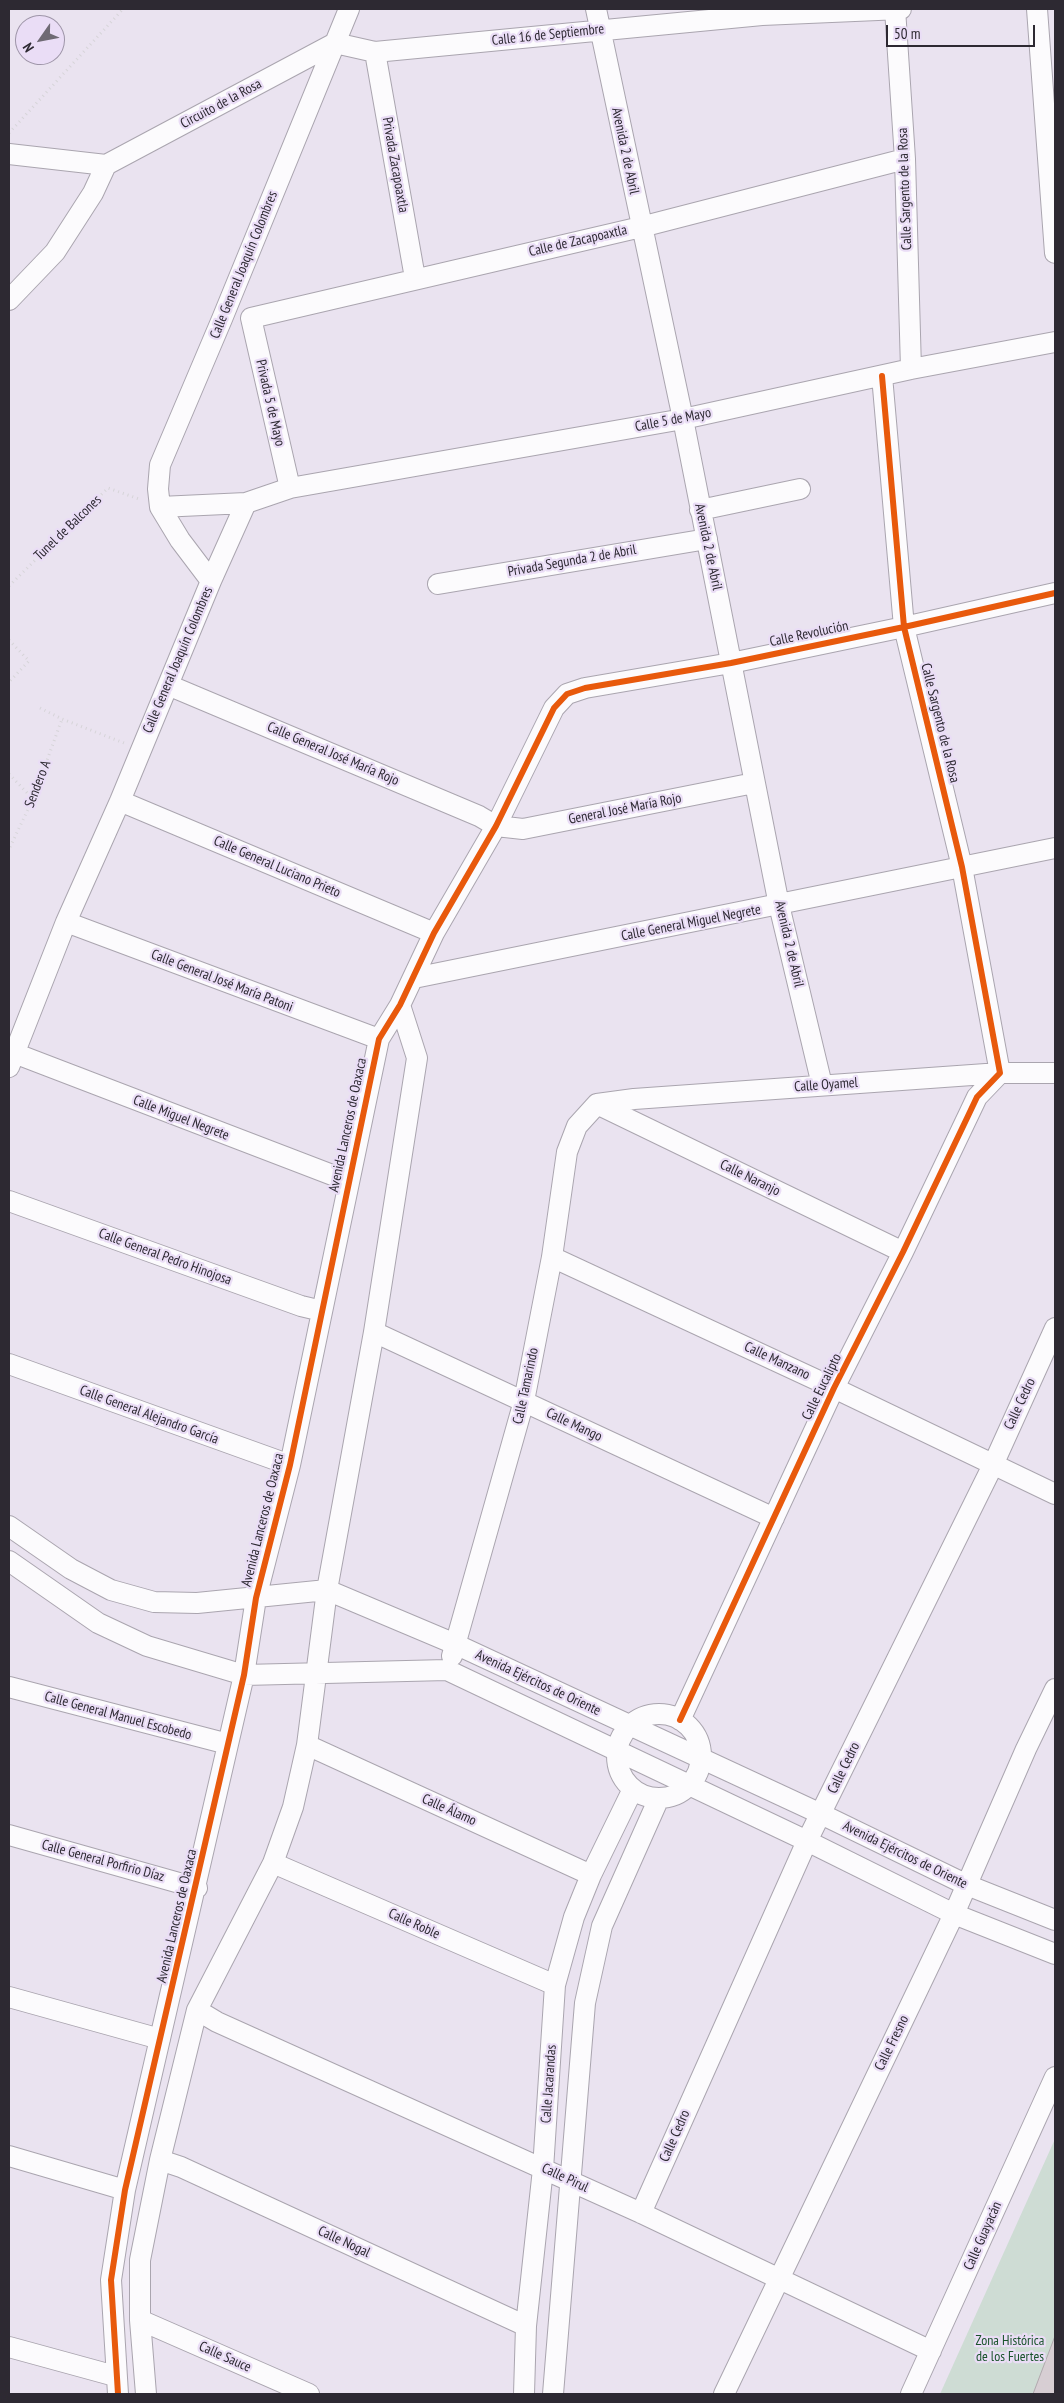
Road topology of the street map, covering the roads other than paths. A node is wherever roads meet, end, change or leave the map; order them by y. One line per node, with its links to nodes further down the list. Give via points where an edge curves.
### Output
1 (349, 9): 8 (street, Calle General Joaquín Colombres)
2 (596, 9): 7 (street, Avenida 2 de Abril)
3 (895, 9): 4 (street, Calle 16 de Septiembre); 6 (street, Calle 16 de Septiembre); 11 (street, Calle Sargento de la Rosa)
4 (902, 9)
5 (1037, 9): 14 (street)
6 (762, 12): 7 (street, Calle 16 de Septiembre)
7 (600, 30): 9 (street, Calle 16 de Septiembre); 13 (street, Avenida 2 de Abril)
8 (335, 43): 9 (street, Calle 16 de Septiembre); 12 (street, Circuito de la Rosa); 25 (street, Calle General Joaquín Colombres, via 160,465)
9 (375, 52): 15 (street, Privada Zacapoaxtla)
10 (9, 154): 12 (street)
11 (905, 159): 13 (street, Calle de Zacapoaxtla); 19 (street, Calle Sargento de la Rosa)
12 (106, 165): 16 (street, via 55,252)
13 (641, 227): 15 (street, Calle de Zacapoaxtla); 21 (street, Avenida 2 de Abril)
14 (1055, 253)
15 (415, 278): 17 (street, Calle de Zacapoaxtla)
16 (9, 300)
17 (251, 318): 22 (street, Privada 5 de Mayo)
18 (1055, 342): 19 (street, Calle 5 de Mayo)
19 (911, 369): 20 (street, Calle 5 de Mayo)
20 (882, 376): 21 (street, Calle 5 de Mayo); 31 (street, Calle Sargento de la Rosa)
21 (682, 419): 22 (street, Calle 5 de Mayo); 26 (street, Avenida 2 de Abril)
22 (290, 488): 24 (street, Calle 5 de Mayo)
23 (800, 490): 26 (street)
24 (246, 504): 25 (street, Calle 5 de Mayo); 28 (street)
25 (160, 507): 28 (street, Calle General Joaquín Colombres)
26 (700, 510): 27 (street, Avenida 2 de Abril)
27 (706, 539): 29 (street, Privada Segunda 2 de Abril); 32 (street, Avenida 2 de Abril)
28 (211, 581): 33 (street, Calle General Joaquín Colombres)
29 (438, 584)
30 (1055, 593): 31 (street, Calle Revolución)
31 (904, 627): 32 (street, Calle Revolución); 39 (street, Calle Sargento de la Rosa)
32 (731, 663): 34 (street, Calle Revolución, via 585,688); 35 (street, Avenida 2 de Abril)
33 (168, 686): 36 (street, Calle General Joaquín Colombres); 37 (street, Calle General José María Rojo, via 479,816)
34 (567, 694): 37 (street, Avenida Lanceros de Oaxaca, via 554,708)
35 (754, 783): 37 (street, General José María Rojo, via 523,829); 40 (street, Avenida 2 de Abril)
36 (120, 801): 41 (street, Calle General Joaquín Colombres); 42 (street, Calle General Luciano Prieto)
37 (496, 826): 42 (street, Avenida Lanceros de Oaxaca)
38 (1055, 848): 39 (street, Calle General Miguel Negrete)
39 (962, 867): 40 (street, Calle General Miguel Negrete); 47 (street, Calle Sargento de la Rosa)
40 (779, 905): 43 (street, Calle General Miguel Negrete); 49 (street, Avenida 2 de Abril)
41 (66, 922): 45 (street, Calle General José María Patoni); 46 (street, Calle General Joaquín Colombres)
42 (434, 933): 43 (street, Avenida Lanceros de Oaxaca)
43 (414, 978): 44 (street, Avenida Lanceros de Oaxaca)
44 (400, 1005): 45 (street, Avenida Lanceros de Oaxaca); 57 (street, via 417,1058)
45 (379, 1039): 51 (street, Avenida Lanceros de Oaxaca)
46 (11, 1060): 51 (street, Calle Miguel Negrete)
47 (1000, 1073): 48 (street, Calle Oyamel); 49 (street, Calle Oyamel); 53 (street, Calle Eucalipto, via 977,1097)
48 (1055, 1073)
49 (822, 1085): 50 (street, Calle Oyamel)
50 (597, 1104): 53 (street, Calle Naranjo); 54 (street, Calle Tamarindo, via 577,1126 567,1152)
51 (348, 1181): 55 (street, Avenida Lanceros de Oaxaca)
52 (9, 1201): 55 (street, Calle General Pedro Hinojosa)
53 (903, 1252): 59 (street, Calle Eucalipto)
54 (552, 1257): 59 (street, Calle Manzano); 60 (street, Calle Tamarindo)
55 (322, 1311): 62 (street, Avenida Lanceros de Oaxaca)
56 (1055, 1328): 61 (street, Calle Cedro)
57 (374, 1332): 60 (street, Calle Mango); 67 (street)
58 (9, 1364): 62 (street, Calle General Alejandro García)
59 (834, 1388): 61 (street, Calle Manzano); 64 (street, Calle Eucalipto)
60 (524, 1401): 64 (street, Calle Mango); 69 (street, Calle Tamarindo)
61 (993, 1464): 63 (street, Calle Manzano); 84 (street, Calle Cedro)
62 (290, 1465): 68 (street, Avenida Lanceros de Oaxaca)
63 (1055, 1494)
64 (774, 1518): 75 (street, Calle Eucalipto)
65 (9, 1526): 68 (street, Avenida Ejércitos de Oriente, via 71,1570 111,1590 154,1602 197,1603)
66 (9, 1561): 72 (street, Avenida Ejércitos de Oriente, via 98,1623 166,1652)
67 (327, 1590): 68 (street, Avenida Ejércitos de Oriente); 69 (street, Avenida Ejércitos de Oriente); 71 (street)
68 (256, 1598): 72 (street, Avenida Lanceros de Oaxaca)
69 (455, 1644): 70 (street, Calle Tamarindo); 76 (street, Avenida Ejércitos de Oriente)
70 (447, 1670): 71 (street, Avenida Ejércitos de Oriente); 79 (street, Avenida Ejércitos de Oriente)
71 (318, 1672): 72 (street, Avenida Ejércitos de Oriente); 78 (street)
72 (244, 1675): 77 (street, Avenida Lanceros de Oaxaca)
73 (9, 1687): 77 (street, Calle General Manuel Escobedo)
74 (1055, 1689): 89 (street, Calle Fresno)
75 (680, 1720): 76 (street, via 659,1714); 80 (street, via 697,1741)
76 (629, 1726): 79 (street); 80 (street, Avenida Ejércitos de Oriente)
77 (228, 1744): 90 (street, Avenida Lanceros de Oaxaca)
78 (307, 1746): 87 (street, via 293,1807); 88 (street, Calle Álamo)
79 (617, 1752): 81 (street, Avenida Ejércitos de Oriente); 82 (street, via 620,1772)
80 (700, 1759): 81 (street, via 697,1773); 84 (street, Avenida Ejércitos de Oriente)
81 (688, 1786): 83 (street, via 675,1795); 86 (street, Avenida Ejércitos de Oriente)
82 (633, 1789): 83 (street, via 645,1796); 88 (street, Calle Jacarandas)
83 (659, 1798): 94 (street)
84 (821, 1814): 86 (street, Calle Cedro); 89 (street, Avenida Ejércitos de Oriente)
85 (9, 1836): 90 (street, Calle General Porfirio Díaz)
86 (807, 1841): 91 (street, Avenida Ejércitos de Oriente); 106 (street, Calle Cedro)
87 (273, 1863): 96 (street, Calle Roble); 98 (street)
88 (591, 1875): 92 (street, Calle Jacarandas)
89 (967, 1885): 91 (street, Calle Fresno); 93 (street, Avenida Ejércitos de Oriente)
90 (197, 1888): 99 (street, Avenida Lanceros de Oaxaca)
91 (954, 1914): 95 (street, Avenida Ejércitos de Oriente); 107 (street, Calle Fresno)
92 (574, 1917): 94 (street); 96 (street, Calle Jacarandas)
93 (1055, 1920)
94 (602, 1926): 104 (street, via 585,2003)
95 (1055, 1954)
96 (555, 1986): 103 (street, Calle Jacarandas)
97 (9, 1997): 99 (street)
98 (197, 2010): 102 (street); 103 (street, Calle Pirul)
99 (160, 2039): 105 (street, Avenida Lanceros de Oaxaca)
100 (1055, 2077): 111 (street, Calle Guayacán)
101 (9, 2156): 105 (street)
102 (160, 2160): 108 (street, via 140,2260); 109 (street, Calle Nogal)
103 (543, 2168): 104 (street, Calle Pirul); 109 (street, Calle Jacarandas)
104 (571, 2182): 106 (street, Calle Pirul); 116 (street)
105 (125, 2190): 112 (street, Avenida Lanceros de Oaxaca, via 111,2280)
106 (641, 2213): 107 (street, Calle Pirul)
107 (780, 2279): 111 (street, Calle Pirul); 117 (street, Calle Fresno)
108 (140, 2320): 113 (street); 114 (street, Calle Sauce)
109 (526, 2326): 115 (street, Calle Jacarandas)
110 (9, 2347): 112 (street)
111 (931, 2351): 118 (street, Calle Guayacán)
112 (117, 2385)
113 (146, 2394)
114 (309, 2394)
115 (524, 2394)
116 (553, 2394)
117 (724, 2394)
118 (911, 2394)

